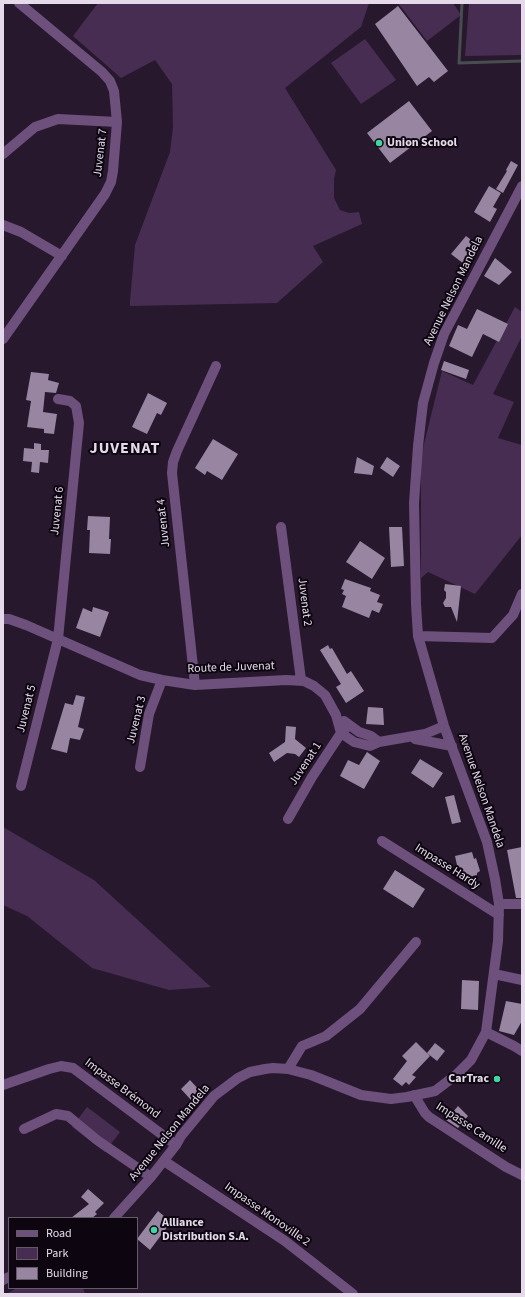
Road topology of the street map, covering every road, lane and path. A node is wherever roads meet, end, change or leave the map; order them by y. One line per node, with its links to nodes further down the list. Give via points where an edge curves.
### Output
1 (19, 3): 2 (street, Juvenat 7, via 110,81 114,91)
2 (118, 122): 3 (street, via 58,120 36,127); 6 (street, Juvenat 7, via 111,182)
3 (3, 154)
4 (522, 186): 13 (street, Avenue Nelson Mandela, via 444,334 423,403 414,503)
5 (3, 225): 6 (street, via 21,232)
6 (62, 256): 7 (street, Juvenat 7)
7 (3, 339)
8 (216, 366): 17 (street, Juvenat 4, via 177,451 172,473)
9 (58, 399): 14 (street, Juvenat 6, via 70,401 76,406 79,423)
10 (281, 527): 16 (street, Juvenat 2)
11 (522, 594): 13 (street, via 513,615 492,638)
12 (3, 619): 14 (street, Route de Juvenat, via 26,625)
13 (418, 636): 20 (street, Avenue Nelson Mandela)
14 (58, 639): 15 (street, Route de Juvenat, via 140,675); 26 (street, Juvenat 5)
15 (162, 680): 17 (street, Route de Juvenat); 25 (street, Juvenat 3, via 149,714)
16 (301, 680): 17 (street, Route de Juvenat); 18 (street, Route de Juvenat, via 325,695)
17 (195, 685)
18 (336, 715): 19 (street, Route de Juvenat); 21 (street, Route de Juvenat)
19 (349, 725): 21 (street, Juvenat 1); 23 (street, Route de Juvenat)
20 (444, 726): 22 (street); 24 (street, Avenue Nelson Mandela)
21 (341, 733): 23 (street, via 354,742 370,746); 27 (street, Juvenat 1)
22 (409, 738): 23 (street); 24 (street)
23 (379, 742)
24 (452, 746): 29 (street, Avenue Nelson Mandela, via 487,842)
25 (140, 767)
26 (21, 786)
27 (288, 819)
28 (382, 841): 31 (street, Impasse Hardy)
29 (499, 904): 30 (street); 31 (street, Avenue Nelson Mandela)
30 (522, 904)
31 (499, 915): 33 (street, Avenue Nelson Mandela)
32 (416, 942): 37 (street, via 360,1009 326,1036 302,1046)
33 (494, 974): 34 (street); 35 (street, Avenue Nelson Mandela)
34 (522, 980)
35 (486, 1032): 36 (street); 39 (street, Avenue Nelson Mandela, via 471,1060 456,1075 435,1091)
36 (522, 1051)
37 (288, 1069): 39 (street, Avenue Nelson Mandela, via 311,1075 361,1095 391,1099); 41 (street, Avenue Nelson Mandela, via 273,1068 250,1072 238,1078 214,1096)
38 (3, 1085): 41 (street, Impasse Brémond, via 61,1066 73,1068)
39 (414, 1095): 43 (street, Impasse Camille, via 429,1117)
40 (24, 1129): 44 (street, via 56,1114 68,1116 97,1140)
41 (176, 1145): 42 (street, Avenue Nelson Mandela)
42 (164, 1161): 44 (street, Avenue Nelson Mandela); 46 (street, Impasse Monoville 2, via 285,1241)
43 (522, 1175)
44 (151, 1177): 45 (street, Avenue Nelson Mandela)
45 (115, 1217)
46 (353, 1294)

